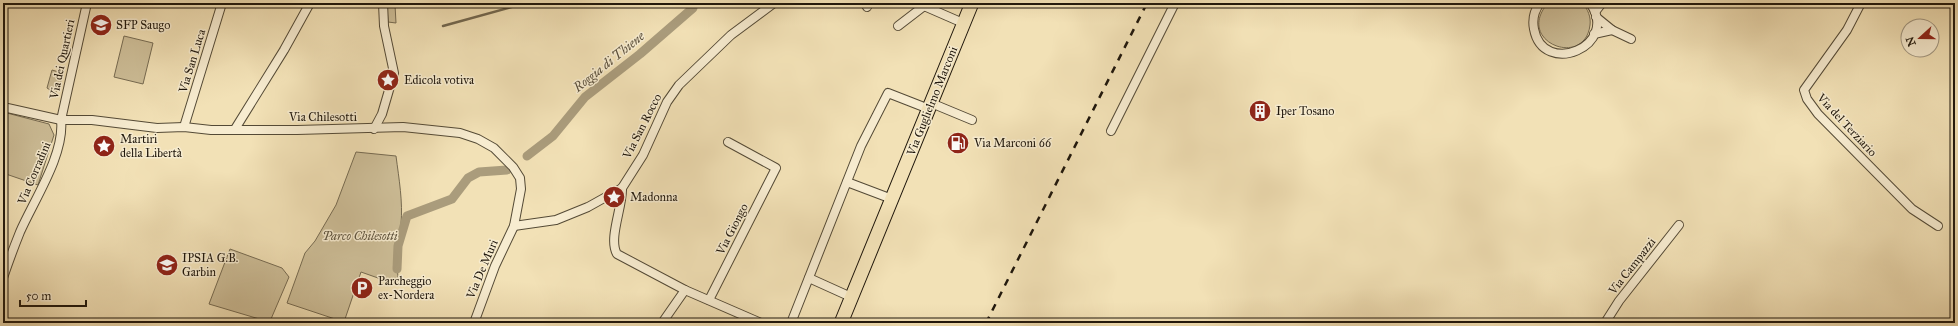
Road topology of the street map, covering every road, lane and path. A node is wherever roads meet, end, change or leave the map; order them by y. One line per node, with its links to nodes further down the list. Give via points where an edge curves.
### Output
1 (86, 3): 21 (street, Via dei Quartieri)
2 (222, 3): 23 (street, Via San Luca)
3 (310, 3): 24 (street)
4 (383, 3): 25 (street, via 384,26 394,72 382,114)
5 (774, 3): 29 (street, Via San Rocco, via 731,35 679,85 667,102 642,155)
6 (972, 3): 14 (main road, Via Guglielmo Marconi)
7 (1175, 3): 26 (street)
8 (1540, 3): 17 (street, via 1534,15 1535,32 1541,44 1552,51 1566,54 1575,52 1588,44)
9 (1590, 3): 13 (street)
10 (1602, 3): 13 (street)
11 (1861, 3): 33 (street, Via del Terziario, via 1847,30 1804,90 1807,99 1818,114 1912,209)
12 (923, 4): 14 (street); 15 (street)
13 (1596, 14): 16 (street); 17 (street)
14 (963, 23): 19 (main road, Via Guglielmo Marconi)
15 (898, 26)
16 (1612, 30): 17 (street); 18 (street)
17 (1594, 34)
18 (1631, 40)
19 (930, 106): 22 (street); 28 (street, via 888,93 861,146); 30 (main road, Via Guglielmo Marconi)
20 (3, 107): 21 (street, Via Chilesotti)
21 (61, 120): 23 (street, Via Chilesotti, via 92,120 157,128); 34 (street, Via Corradini, via 62,133 58,150)
22 (972, 120)
23 (184, 127): 24 (street, Via Chilesotti)
24 (235, 129): 25 (street, Via Chilesotti)
25 (374, 129): 32 (street, Via Chilesotti, via 403,127 460,133 494,148 520,178 521,189)
26 (1111, 132)
27 (728, 142): 38 (street, Via Giongo, via 776,168)
28 (847, 182): 30 (street); 35 (street)
29 (622, 188): 32 (street, Via San Rocco, via 588,207 556,220); 36 (street, via 614,236 617,254)
30 (892, 198): 37 (main road, Via Guglielmo Marconi)
31 (1680, 225): 44 (street, Via Campazzi, via 1619,301)
32 (514, 226): 39 (street, Via De Muri, via 495,266)
33 (1938, 226)
34 (3, 278)
35 (809, 278): 37 (street); 42 (street)
36 (685, 290): 38 (street); 40 (street)
37 (851, 297): 43 (main road, Via Guglielmo Marconi)
38 (709, 300): 41 (street)
39 (474, 323)
40 (662, 323)
41 (761, 323)
42 (791, 323)
43 (841, 323)
44 (1605, 323)

